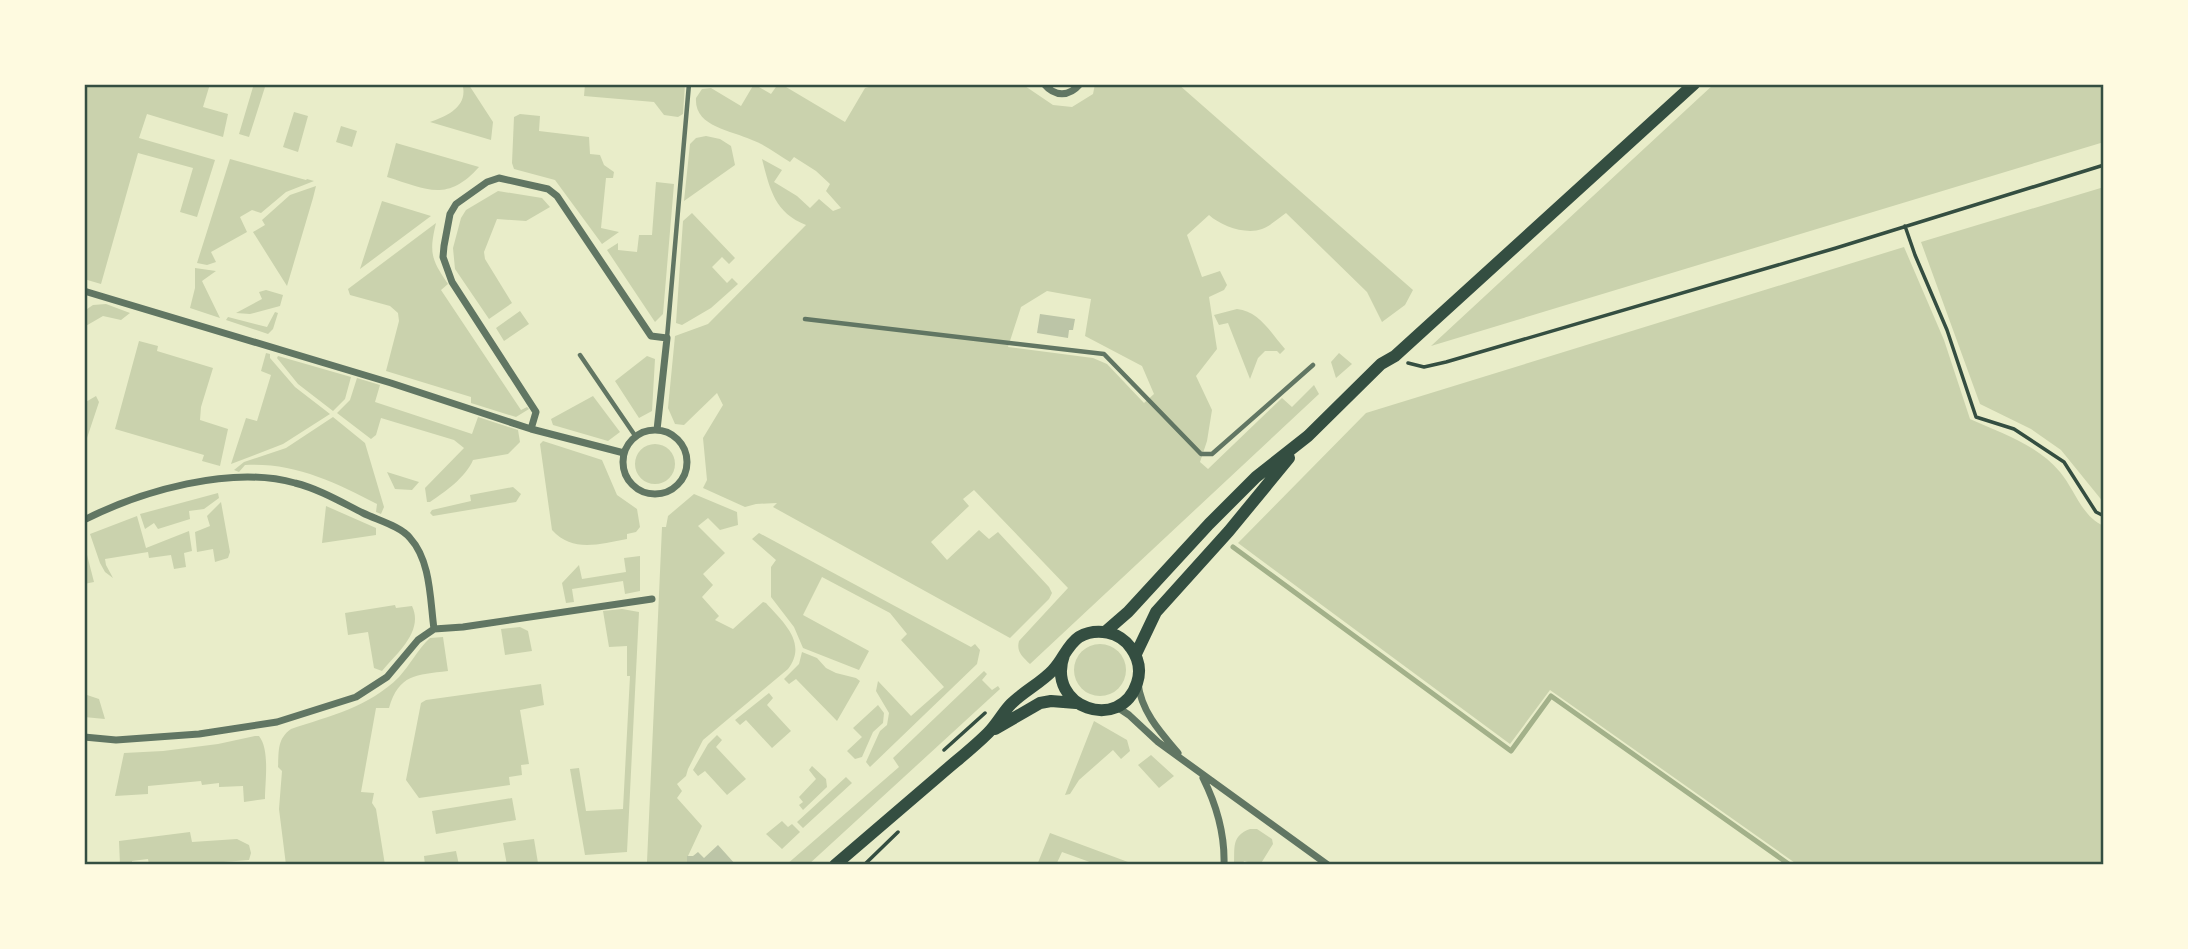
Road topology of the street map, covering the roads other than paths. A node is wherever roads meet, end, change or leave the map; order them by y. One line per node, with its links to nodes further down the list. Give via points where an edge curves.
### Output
1 (689, 84): 7 (lane)
2 (1044, 84): 3 (street, via 1062,94)
3 (1080, 84)
4 (1693, 84): 12 (main road, via 1381,364)
5 (84, 291): 10 (street)
6 (805, 319): 9 (lane, via 1104,354 1206,455)
7 (667, 338): 10 (street, via 652,336 557,195 499,178 488,182 456,204 450,214 443,257 452,282 536,412); 11 (street)
8 (580, 355): 13 (lane)
9 (1313, 365)
10 (531, 429): 14 (street)
11 (657, 430): 13 (street); 14 (street, via 679,441 687,458 684,476 671,490 653,494 635,488 624,472)
12 (1308, 436): 18 (main road, via 1256,477); 19 (main road, via 1156,612)
13 (636, 437): 14 (street)
14 (624, 453)
15 (84, 520): 17 (street, via 145,495 224,479 296,483 410,537 424,560)
16 (652, 599): 17 (street)
17 (434, 629): 25 (street, via 418,640 387,677 356,697 277,722 199,734 116,740)
18 (1105, 632): 19 (main road, via 1117,635); 20 (main road, via 1079,637)
19 (1136, 654): 21 (main road)
20 (1064, 655): 22 (main road, via 1062,684); 24 (main road, via 1053,670 1011,704)
21 (1138, 681): 23 (main road, via 1131,696); 26 (street, via 1142,703)
22 (1076, 703): 23 (main road, via 1099,711); 24 (main road, via 1040,703)
23 (1116, 706): 26 (street)
24 (989, 732): 28 (main road)
25 (84, 737)
26 (1185, 761): 27 (street)
27 (1201, 774): 29 (street, via 1212,794 1225,840); 30 (street)
28 (835, 865)
29 (1224, 865)
30 (1328, 865)

